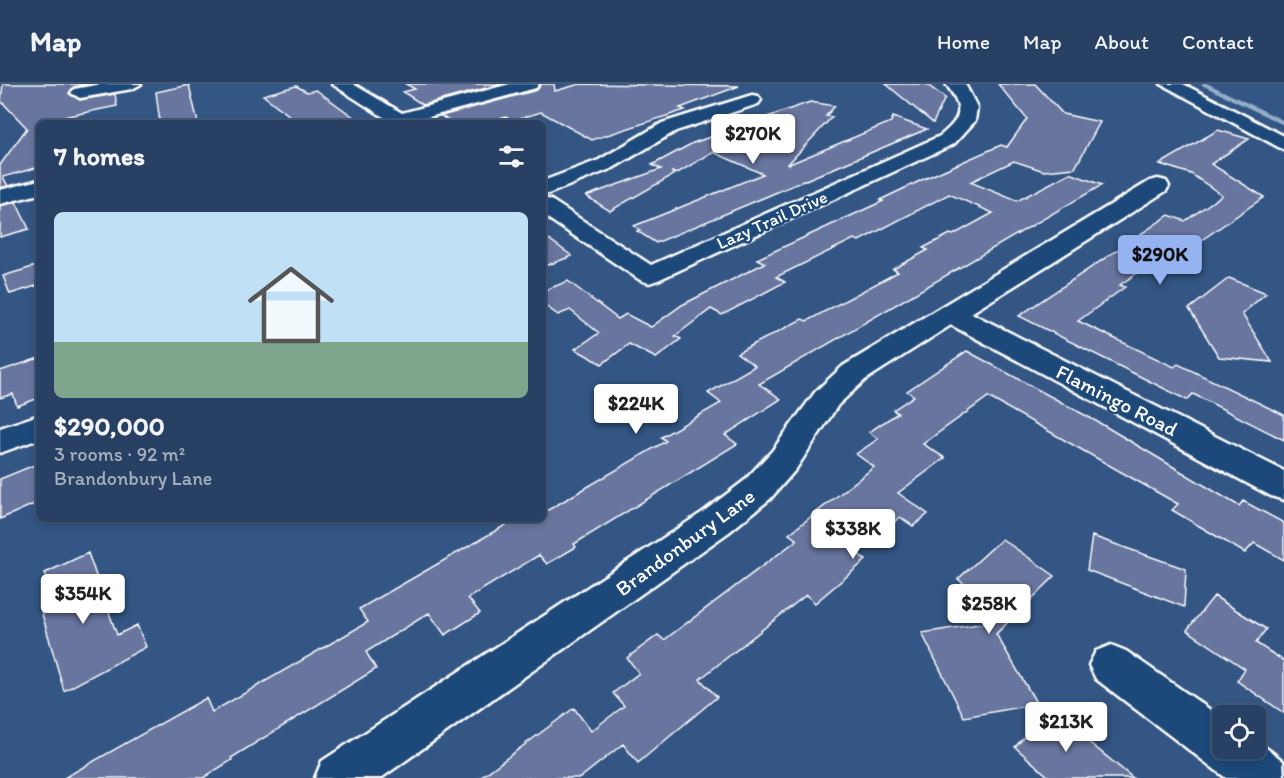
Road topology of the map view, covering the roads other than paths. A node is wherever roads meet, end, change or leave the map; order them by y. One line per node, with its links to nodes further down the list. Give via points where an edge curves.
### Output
1 (132, 84): 6 (street)
2 (341, 84): 8 (street)
3 (530, 84): 9 (street)
4 (955, 84): 15 (street, Lazy Trail Drive, via 967,97 968,108 960,131 947,141 649,275)
5 (1170, 84): 10 (street)
6 (80, 93)
7 (752, 100): 13 (street, via 669,128 606,164)
8 (401, 120)
9 (406, 120)
10 (1284, 144)
11 (1158, 186): 16 (street, Brandonbury Lane)
12 (36, 188): 14 (street)
13 (546, 188)
14 (0, 197)
15 (546, 207)
16 (951, 314): 19 (street, Flamingo Road); 23 (street, Brandonbury Lane, via 854,373 827,398 784,460 757,490 716,522)
17 (36, 427): 18 (street)
18 (0, 441)
19 (1284, 487)
20 (1112, 665): 21 (street)
21 (1212, 738)
22 (1240, 759): 24 (street)
23 (339, 778)
24 (1266, 778)

